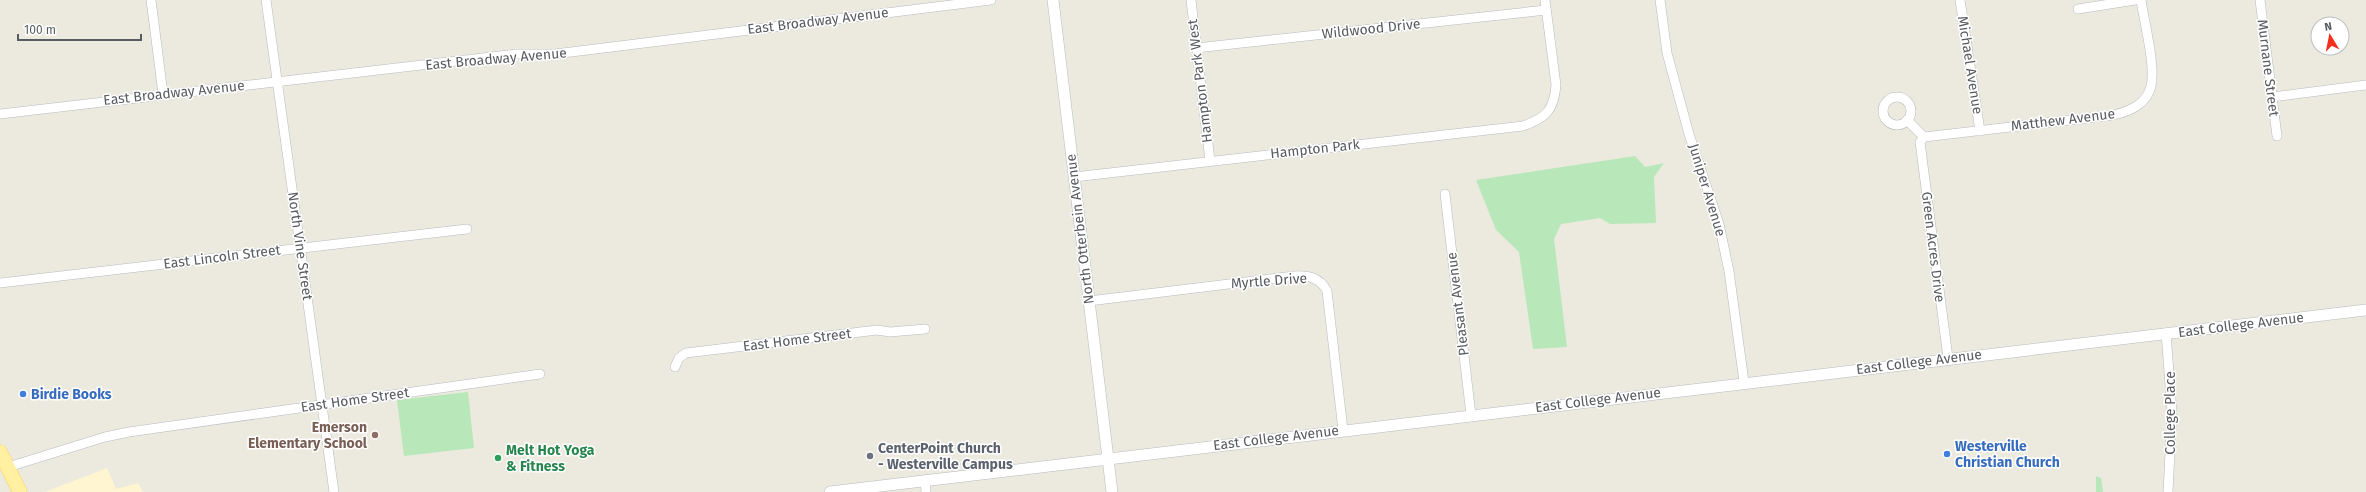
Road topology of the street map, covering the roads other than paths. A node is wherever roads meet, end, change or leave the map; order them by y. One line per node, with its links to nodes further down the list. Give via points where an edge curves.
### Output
1 (151, 0): 17 (street)
2 (266, 0): 15 (street, North Vine Street)
3 (991, 0): 15 (street, East Broadway Avenue, via 555,54 516,54)
4 (1053, 0): 25 (street, North Otterbein Avenue)
5 (1191, 0): 14 (street, Hampton Park West)
6 (1545, 0): 13 (street)
7 (1660, 0): 37 (street, Juniper Avenue, via 1667,53 1689,134 1719,224 1729,271)
8 (1960, 0): 21 (street, Michael Avenue)
9 (2135, 0): 12 (street)
10 (2141, 0): 21 (street, Matthew Avenue, via 2151,67 2151,86 2143,101 2130,111 2114,115)
11 (2260, 0): 18 (street, Murnane Street)
12 (2078, 9)
13 (1546, 10): 14 (street, Wildwood Drive); 24 (street, Hampton Park, via 1556,85 1551,109 1539,121 1523,126)
14 (1196, 48): 24 (street, Hampton Park West)
15 (277, 82): 17 (street, East Broadway Avenue); 28 (street, North Vine Street)
16 (2366, 85): 18 (street)
17 (163, 94): 19 (street, East Broadway Avenue)
18 (2272, 97): 22 (street, Murnane Street)
19 (0, 114)
20 (1907, 120): 23 (street)
21 (1980, 131): 23 (street, Matthew Avenue)
22 (2277, 136)
23 (1924, 137): 34 (street, Green Acres Drive, via 1920,142)
24 (1210, 161): 25 (street, Hampton Park)
25 (1074, 177): 30 (street, North Otterbein Avenue)
26 (1445, 194): 39 (street, Pleasant Avenue)
27 (467, 229): 28 (street, East Lincoln Street)
28 (300, 248): 29 (street, East Lincoln Street); 38 (street, North Vine Street)
29 (0, 283)
30 (1089, 301): 40 (street, Myrtle Drive, via 1294,276 1319,280 1327,291); 42 (street, North Otterbein Avenue)
31 (2366, 310): 33 (street, East College Avenue)
32 (925, 329): 35 (street, East Home Street, via 890,332 877,330 686,353 679,358)
33 (2166, 333): 34 (street, East College Avenue); 50 (street, College Place, via 2172,412)
34 (1948, 358): 37 (street, East College Avenue)
35 (675, 367)
36 (540, 374): 38 (street, East Home Street)
37 (1744, 382): 39 (street, East College Avenue)
38 (322, 405): 43 (street, East Home Street, via 118,434); 46 (street, North Vine Street)
39 (1471, 415): 40 (street, East College Avenue)
40 (1343, 430): 42 (street, East College Avenue)
41 (0, 452): 43 (main road)
42 (1107, 459): 44 (street, East College Avenue); 49 (street, North Otterbein Avenue)
43 (8, 467): 45 (main road)
44 (925, 480): 47 (street, East College Avenue); 48 (street)
45 (20, 492)
46 (334, 492)
47 (830, 492)
48 (926, 492)
49 (1112, 492)
50 (2168, 492)

